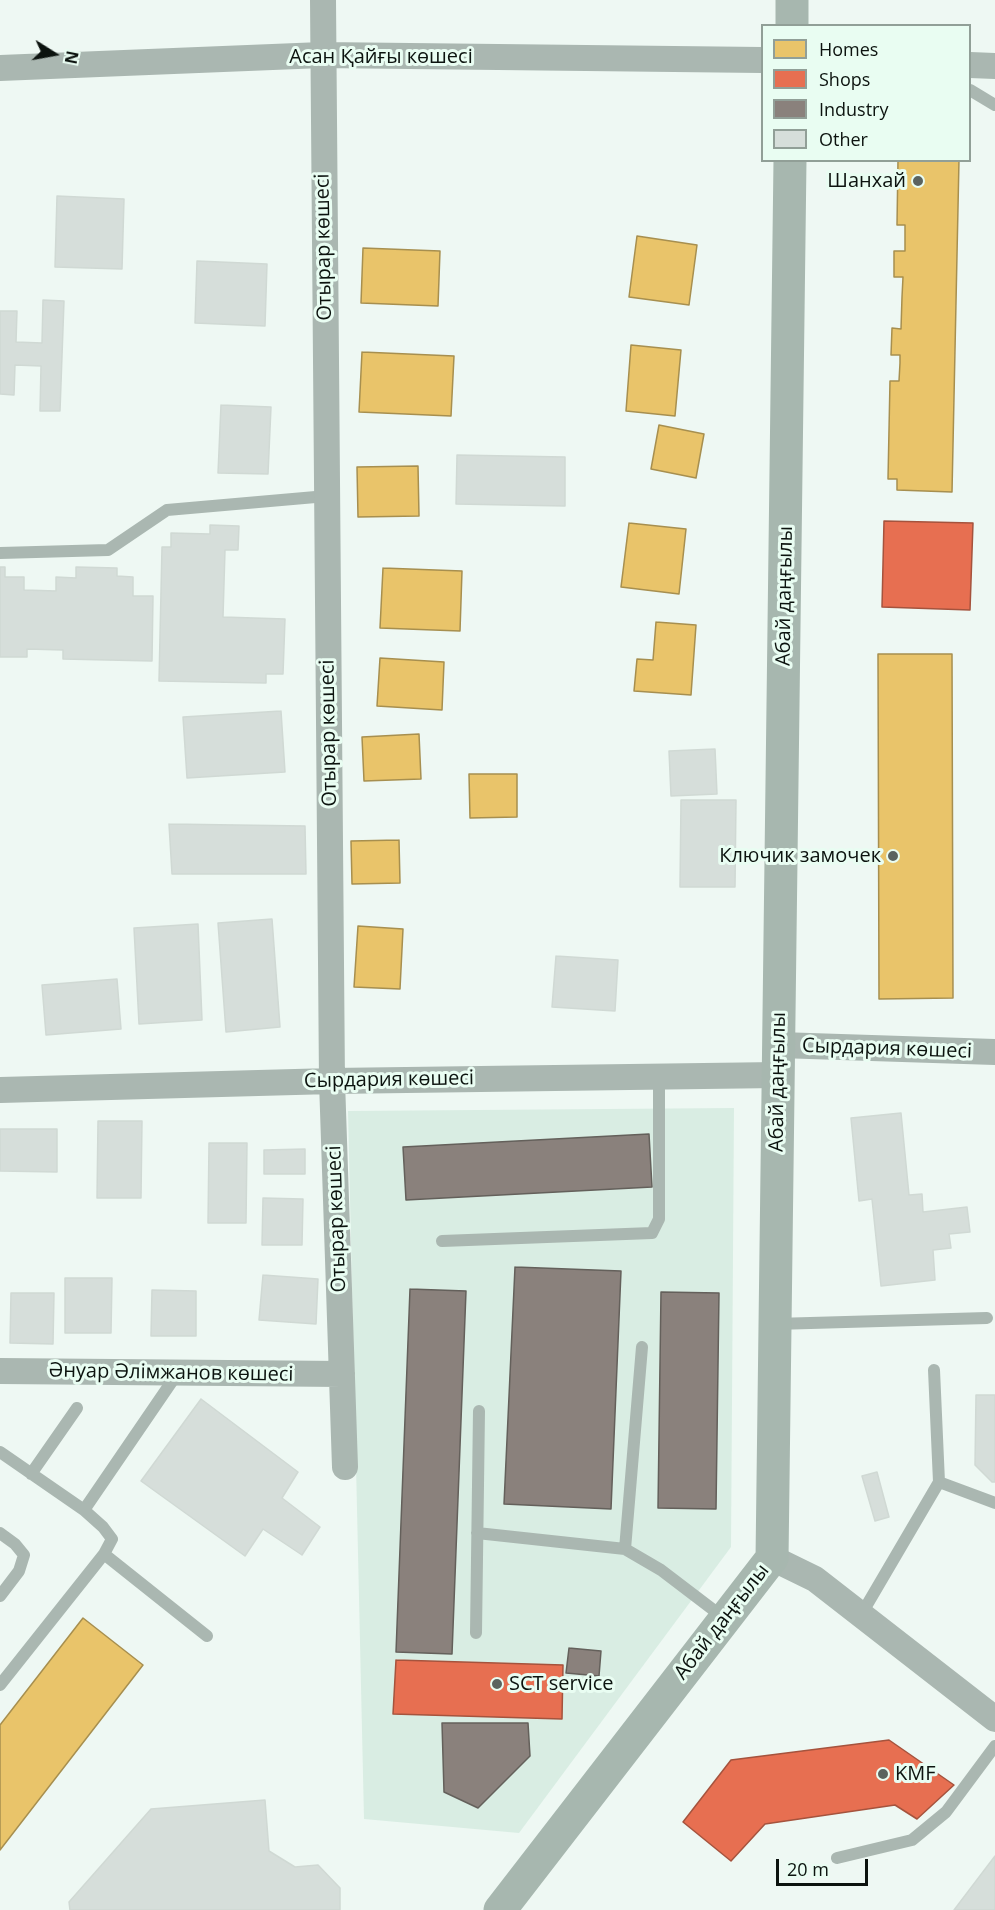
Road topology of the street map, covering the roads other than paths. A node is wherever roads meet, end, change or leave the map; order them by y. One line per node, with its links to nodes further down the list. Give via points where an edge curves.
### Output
1 (323, 0): 4 (street, Отырар көшесі)
2 (792, 0): 3 (street)
3 (792, 24)
4 (322, 55): 5 (street, Асан Қайғы көшесі); 8 (street, Асан Қайғы көшесі); 12 (street, Отырар көшесі)
5 (761, 60)
6 (971, 65): 7 (street)
7 (995, 66)
8 (0, 68)
9 (971, 91): 10 (lane)
10 (995, 105)
11 (790, 162): 15 (street, Абай даңғылы)
12 (327, 496): 13 (lane, via 167,510 108,550); 17 (street, Отырар көшесі)
13 (0, 553)
14 (995, 1052): 15 (street, Сырдария көшесі)
15 (778, 1060): 16 (street, Сырдария көшесі); 21 (street, Абай даңғылы)
16 (660, 1077): 17 (street, Сырдария көшесі); 19 (lane, via 659,1219 652,1233)
17 (332, 1081): 18 (street, Сырдария көшесі); 26 (street, Отырар көшесі)
18 (0, 1090)
19 (442, 1241)
20 (987, 1318): 21 (lane)
21 (775, 1324): 39 (street, Абай даңғылы)
22 (642, 1347): 37 (lane)
23 (934, 1370): 32 (lane)
24 (0, 1371): 25 (street, Әнуар Әлімжанов көшесі)
25 (178, 1373): 26 (street, Әнуар Әлімжанов көшесі); 34 (lane)
26 (342, 1374): 30 (street, Отырар көшесі)
27 (77, 1408): 31 (lane)
28 (479, 1411): 36 (lane)
29 (0, 1452): 31 (lane)
30 (345, 1467)
31 (32, 1474): 34 (lane)
32 (939, 1482): 33 (lane); 41 (lane)
33 (995, 1503)
34 (84, 1510): 38 (lane, via 112,1539)
35 (0, 1533): 40 (lane, via 24,1555 20,1571)
36 (477, 1533): 37 (lane); 43 (lane)
37 (625, 1549): 42 (lane, via 661,1570)
38 (104, 1554): 44 (lane); 45 (lane)
39 (772, 1558): 41 (street, via 815,1579); 42 (street, Абай даңғылы)
40 (0, 1596)
41 (861, 1615): 46 (street)
42 (725, 1619): 49 (street, Абай даңғылы)
43 (476, 1633)
44 (207, 1636)
45 (0, 1685)
46 (995, 1719)
47 (995, 1746): 48 (lane, via 946,1812 912,1840)
48 (837, 1858)
49 (500, 1910)

